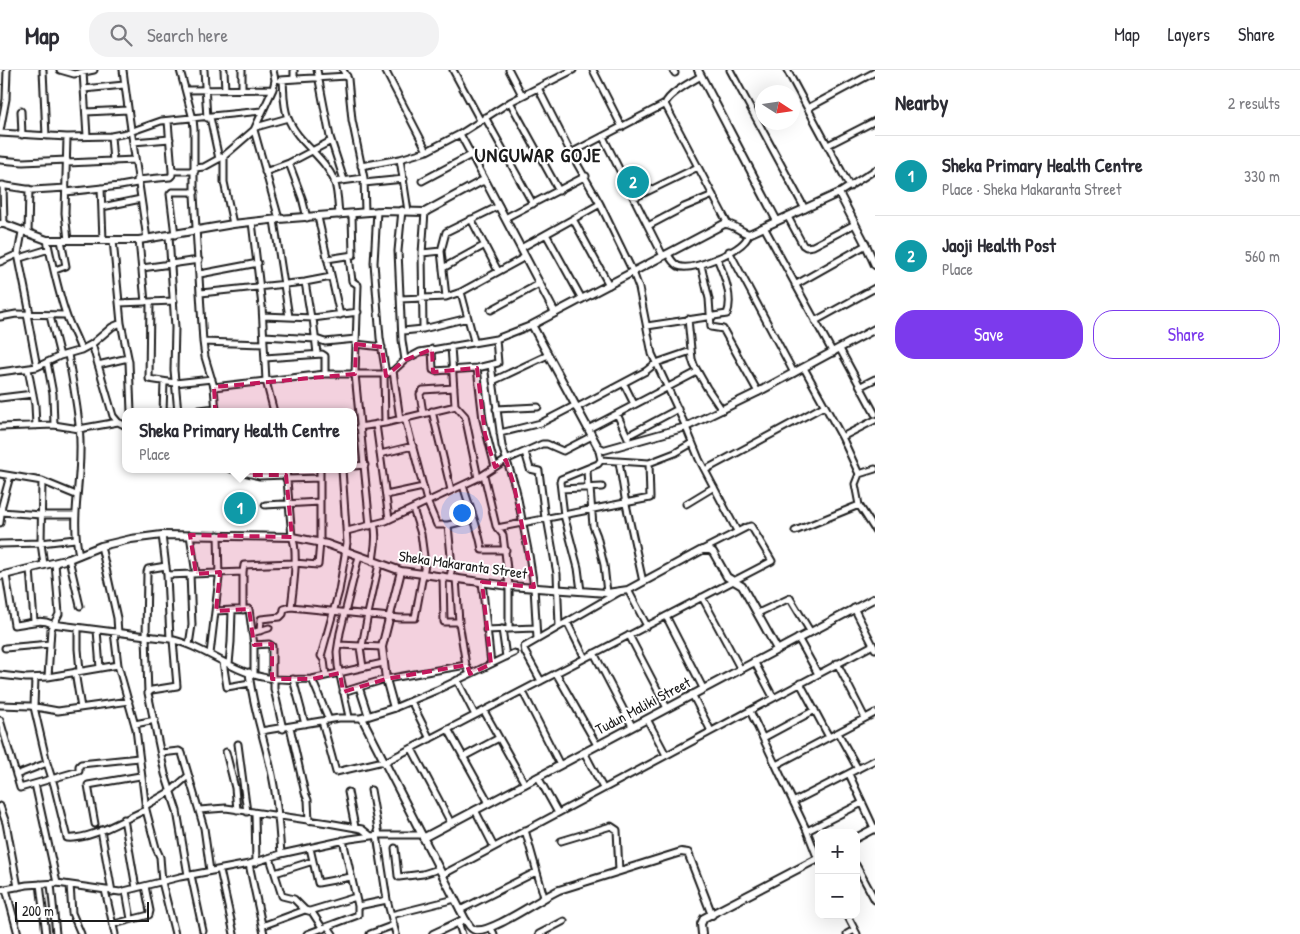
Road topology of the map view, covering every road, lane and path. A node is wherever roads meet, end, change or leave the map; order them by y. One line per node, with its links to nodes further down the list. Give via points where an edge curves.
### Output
1 (7, 70): 45 (street, via 6,99)
2 (42, 70): 58 (street)
3 (60, 70): 21 (street, via 74,74)
4 (94, 70): 21 (street)
5 (123, 70): 29 (street)
6 (180, 70): 33 (street)
7 (204, 70): 34 (street)
8 (224, 70): 35 (street)
9 (242, 70): 36 (street)
10 (274, 70): 27 (street)
11 (294, 70): 26 (street)
12 (317, 70): 25 (street)
13 (343, 70): 24 (street)
14 (386, 70): 68 (street)
15 (453, 70): 49 (street)
16 (509, 70): 37 (street)
17 (573, 70): 30 (street)
18 (593, 70): 52 (street)
19 (730, 70): 108 (street)
20 (790, 71): 40 (street)
21 (82, 72): 31 (street)
22 (700, 72): 39 (street, via 666,99); 122 (street)
23 (875, 72): 40 (street)
24 (347, 76): 25 (street); 78 (street)
25 (319, 77): 26 (street); 64 (street)
26 (294, 78): 28 (street)
27 (275, 80): 28 (street); 32 (street)
28 (283, 80): 47 (street)
29 (124, 85): 31 (street); 41 (street)
30 (538, 88): 37 (street); 69 (street)
31 (84, 89): 44 (street)
32 (273, 89): 36 (street); 43 (street)
33 (186, 90): 34 (street); 48 (street)
34 (206, 90): 35 (street); 46 (street)
35 (225, 90): 36 (street)
36 (242, 90)
37 (522, 95): 38 (street)
38 (510, 102): 49 (street); 98 (street)
39 (665, 104): 52 (street); 79 (street)
40 (808, 108): 66 (street)
41 (128, 110): 44 (street); 54 (street)
42 (21, 111): 56 (street)
43 (262, 111): 46 (street); 53 (street)
44 (86, 112): 59 (street)
45 (1, 117): 55 (street)
46 (209, 118): 48 (street); 71 (street)
47 (288, 118): 53 (street); 67 (street)
48 (193, 119): 50 (street); 80 (street)
49 (482, 119): 57 (street); 104 (street)
50 (168, 121): 54 (street); 63 (street)
51 (875, 121): 66 (street)
52 (622, 127): 62 (street)
53 (255, 128): 71 (street); 83 (street)
54 (132, 131): 60 (street); 65 (street)
55 (0, 132): 56 (street)
56 (22, 134): 58 (street)
57 (460, 134): 68 (street); 70 (street)
58 (46, 136): 61 (street)
59 (87, 136): 60 (street); 61 (street)
60 (111, 136): 76 (street)
61 (67, 137): 75 (street)
62 (602, 137): 69 (street); 102 (street)
63 (170, 138): 65 (street); 81 (street)
64 (331, 141): 67 (street); 87 (street)
65 (134, 142): 74 (street)
66 (828, 145): 94 (street)
67 (312, 150): 77 (street); 91 (street, via 329,170)
68 (427, 151): 72 (street)
69 (571, 153): 84 (street)
70 (471, 155): 90 (street); 92 (street)
71 (221, 158): 80 (street); 125 (street)
72 (400, 159): 78 (street); 86 (street)
73 (0, 160): 75 (street)
74 (135, 160): 76 (street); 88 (street)
75 (67, 162): 76 (street); 97 (street)
76 (113, 162)
77 (289, 163): 83 (street); 117 (street)
78 (361, 166): 89 (street)
79 (698, 167): 101 (street); 102 (street)
80 (195, 169): 81 (street); 99 (street)
81 (172, 171): 88 (street, via 170,177)
82 (874, 171): 85 (street); 94 (street)
83 (265, 172): 119 (street)
84 (586, 176): 98 (street); 105 (street)
85 (875, 178)
86 (404, 179): 89 (street); 109 (street)
87 (344, 180): 89 (street); 91 (street)
88 (137, 181): 95 (street); 103 (street)
89 (364, 181): 111 (street)
90 (422, 181)
91 (334, 182): 114 (street)
92 (486, 182): 106 (street); 112 (street)
93 (1, 185): 96 (street); 124 (street)
94 (850, 187): 100 (street)
95 (101, 188): 97 (street); 107 (street)
96 (29, 189): 97 (street); 131 (street)
97 (66, 190): 136 (street)
98 (559, 191): 104 (street)
99 (194, 192): 130 (street); 134 (street, via 171,192)
100 (839, 193): 108 (street); 127 (street)
101 (713, 195): 126 (street); 128 (street)
102 (634, 198): 128 (street)
103 (141, 200): 107 (street); 139 (street)
104 (533, 204): 118 (street)
105 (600, 204): 121 (street); 163 (street)
106 (499, 206): 118 (street); 120 (street)
107 (102, 207): 137 (street)
108 (805, 209): 116 (street)
109 (405, 210): 110 (street); 112 (street); 177 (street, via 398,251)
110 (377, 211): 111 (street); 212 (street, via 374,263)
111 (366, 212): 113 (street)
112 (424, 212): 146 (street)
113 (352, 214): 114 (street); 150 (street, via 354,253)
114 (339, 215): 115 (street)
115 (318, 217): 117 (street); 152 (street)
116 (788, 217): 122 (street); 127 (street, via 806,247)
117 (306, 218): 119 (street)
118 (505, 218): 142 (street)
119 (276, 219): 123 (street); 167 (street)
120 (471, 219): 140 (street); 144 (street, via 446,232)
121 (573, 219): 132 (street); 169 (street)
122 (778, 221): 129 (street)
123 (252, 222): 125 (street); 155 (street)
124 (2, 224): 131 (street)
125 (233, 224): 130 (street)
126 (728, 224): 133 (street); 147 (street)
127 (855, 224): 141 (street)
128 (648, 226): 147 (street)
129 (764, 227): 133 (street); 170 (street)
130 (198, 230): 134 (street); 153 (street)
131 (25, 233): 135 (street); 148 (street)
132 (546, 234): 142 (street); 178 (street)
133 (749, 234): 145 (street, via 745,242)
134 (172, 235): 139 (street); 156 (street)
135 (47, 240): 136 (street); 143 (street)
136 (65, 240): 137 (street); 161 (street, via 66,265)
137 (103, 240): 138 (street)
138 (113, 240): 139 (street); 181 (street)
139 (143, 240): 159 (street)
140 (485, 245): 160 (street); 162 (street)
141 (866, 245): 158 (street); 170 (street)
142 (521, 248): 149 (street)
143 (49, 249): 148 (street); 161 (street)
144 (441, 251): 146 (street); 160 (street)
145 (729, 252): 151 (street); 237 (street)
146 (422, 253): 176 (street)
147 (665, 255): 157 (street, via 678,266); 163 (street)
148 (19, 256): 154 (street); 185 (street)
149 (525, 256): 162 (street); 168 (street)
150 (349, 257): 152 (street); 183 (street, via 352,281 358,285)
151 (716, 258): 157 (street); 190 (street, via 727,286 729,310 726,314)
152 (326, 259): 165 (street)
153 (199, 260): 156 (street); 164 (street)
154 (0, 262)
155 (258, 263): 164 (street); 171 (street)
156 (171, 264): 159 (street); 179 (street)
157 (701, 265): 190 (street)
158 (875, 265)
159 (142, 268): 180 (street)
160 (443, 268): 175 (street)
161 (55, 270): 186 (street)
162 (498, 271): 173 (street)
163 (634, 272): 169 (street); 199 (street)
164 (200, 274): 174 (street)
165 (331, 277): 166 (street); 187 (street)
166 (305, 282): 167 (street); 193 (street)
167 (284, 284): 171 (street); 192 (street)
168 (539, 284): 182 (street); 184 (street)
169 (609, 284): 178 (street)
170 (796, 285): 196 (street)
171 (260, 286): 174 (street); 189 (street)
172 (875, 288): 196 (street)
173 (461, 292): 175 (street); 194 (street)
174 (201, 293): 207 (street)
175 (446, 297): 176 (street)
176 (422, 298): 177 (street); 200 (street)
177 (400, 299): 202 (street)
178 (582, 299): 184 (street)
179 (174, 301): 180 (street); 246 (street)
180 (148, 302): 181 (street); 245 (street, via 149,379)
181 (119, 303): 197 (street)
182 (490, 310)
183 (358, 312): 187 (street); 208 (street)
184 (555, 313): 198 (street)
185 (28, 314): 188 (street); 191 (street); 229 (street)
186 (66, 315): 188 (street); 215 (street)
187 (340, 315): 193 (street)
188 (50, 316): 221 (street)
189 (263, 316): 192 (street); 203 (street)
190 (711, 316): 195 (street); 252 (street, via 711,327 722,329)
191 (0, 317)
192 (289, 317): 193 (street)
193 (312, 318): 204 (street)
194 (468, 318): 200 (street); 206 (street)
195 (688, 320): 199 (street); 216 (street)
196 (815, 320): 217 (street)
197 (121, 323): 209 (street); 222 (street)
198 (532, 325): 205 (street); 220 (street)
199 (647, 326): 226 (street)
200 (424, 329): 202 (street)
201 (875, 329): 214 (street)
202 (403, 331): 224 (street)
203 (264, 336): 204 (street); 210 (street)
204 (316, 339): 208 (street); 219 (street)
205 (496, 339): 206 (street); 228 (street, via 498,363)
206 (474, 341): 211 (street)
207 (203, 342): 210 (street); 241 (street)
208 (356, 342): 212 (street); 239 (street)
209 (92, 344): 215 (street); 227 (street)
210 (264, 344): 223 (street)
211 (451, 346): 213 (street); 233 (street)
212 (382, 347): 240 (street)
213 (432, 349): 224 (street); 233 (street, via 433,370)
214 (840, 349): 217 (street); 248 (street)
215 (81, 350): 218 (street)
216 (691, 351): 226 (street); 236 (street)
217 (833, 353): 231 (street)
218 (68, 354): 221 (street); 285 (street)
219 (317, 354): 223 (street); 238 (street, via 325,356)
220 (548, 355): 244 (street); 259 (street)
221 (60, 356): 225 (street)
222 (128, 358): 227 (street); 260 (street)
223 (265, 358): 243 (street)
224 (405, 360): 234 (street)
225 (47, 362): 229 (street); 280 (street)
226 (656, 363): 247 (street); 250 (street)
227 (98, 365): 276 (street)
228 (491, 365): 230 (street); 244 (street)
229 (37, 367): 232 (street)
230 (477, 368): 233 (street); 304 (street, via 483,420)
231 (804, 368): 237 (street); 257 (street)
232 (28, 369): 235 (street); 253 (street)
233 (452, 370): 251 (street)
234 (393, 371): 240 (street); 273 (street)
235 (0, 372)
236 (697, 372): 250 (street); 268 (street)
237 (794, 373): 252 (street)
238 (325, 374): 239 (street); 243 (street)
239 (354, 374): 240 (street); 265 (street)
240 (385, 374): 277 (street)
241 (212, 379): 246 (street); 249 (street)
242 (875, 379): 248 (street)
243 (266, 381): 249 (street); 264 (street)
244 (493, 381): 267 (street)
245 (164, 382): 246 (street); 261 (street)
246 (175, 383): 262 (street)
247 (624, 384): 255 (street); 259 (street)
248 (860, 386): 272 (street)
249 (214, 387): 263 (street)
250 (667, 387): 255 (street); 266 (street)
251 (454, 388): 256 (street); 270 (street, via 423,390 420,394)
252 (758, 392): 268 (street)
253 (33, 394): 254 (street); 281 (street)
254 (0, 398)
255 (634, 404): 271 (street)
256 (456, 406): 269 (street); 319 (street, via 465,416)
257 (824, 406): 289 (street); 306 (street)
258 (538, 407): 267 (street)
259 (575, 407): 286 (street); 287 (street, via 541,423)
260 (131, 408)
261 (163, 408)
262 (178, 408)
263 (216, 408)
264 (273, 408)
265 (356, 408)
266 (678, 408): 284 (street); 290 (street)
267 (496, 409): 287 (street)
268 (722, 410): 284 (street)
269 (432, 411): 270 (street); 327 (street)
270 (423, 413): 273 (street)
271 (616, 414): 286 (street); 290 (street)
272 (875, 414)
273 (403, 418): 277 (street); 292 (street)
274 (357, 420): 283 (street)
275 (875, 420): 289 (street)
276 (118, 422): 278 (street); 285 (street)
277 (385, 423): 279 (street)
278 (122, 424)
279 (376, 424): 283 (street); 297 (street)
280 (54, 425): 281 (street); 285 (street)
281 (36, 426): 282 (street)
282 (0, 427)
283 (359, 427): 295 (street)
284 (686, 427): 290 (street); 291 (street)
285 (79, 429): 328 (street)
286 (588, 429): 288 (street)
287 (500, 433): 298 (street)
288 (592, 436): 293 (street); 296 (street, via 563,450 542,444)
289 (842, 437): 314 (street)
290 (628, 439): 293 (street, via 604,450)
291 (692, 443): 301 (street); 306 (street)
292 (413, 446): 297 (street); 323 (street)
293 (598, 448): 299 (street)
294 (357, 449): 295 (street)
295 (362, 449): 302 (street)
296 (525, 452): 298 (street); 344 (street, via 532,471 539,471)
297 (380, 454): 329 (street)
298 (506, 460): 304 (street); 348 (street)
299 (600, 460): 300 (street); 305 (street)
300 (619, 462): 301 (street); 334 (street)
301 (649, 462): 334 (street, via 651,497)
302 (365, 465): 303 (street); 349 (street)
303 (357, 466)
304 (495, 467): 315 (street)
305 (587, 470): 325 (street); 326 (street, via 561,479)
306 (705, 470): 324 (street)
307 (873, 470): 314 (street); 317 (street)
308 (243, 473): 309 (street)
309 (262, 473)
310 (320, 473): 318 (street)
311 (342, 473): 354 (street)
312 (0, 474): 316 (street)
313 (286, 474): 318 (street); 333 (street)
314 (859, 474): 337 (street, via 855,484)
315 (484, 475): 319 (street); 351 (street)
316 (10, 476): 320 (street); 330 (street)
317 (875, 477)
318 (320, 478): 332 (street)
319 (478, 478): 321 (street)
320 (42, 481): 328 (street); 341 (street)
321 (462, 485): 327 (street); 346 (street)
322 (602, 486): 325 (street)
323 (424, 487): 329 (street); 331 (street)
324 (714, 487): 335 (street); 355 (street)
325 (589, 488): 326 (street); 339 (street)
326 (561, 489): 343 (street)
327 (451, 490): 331 (street)
328 (76, 494): 342 (street)
329 (386, 495): 345 (street)
330 (2, 496): 340 (street)
331 (427, 501): 338 (street); 350 (street, via 437,525)
332 (320, 502): 333 (street); 361 (street)
333 (289, 504): 336 (street); 359 (street)
334 (626, 504): 339 (street); 388 (street)
335 (686, 504)
336 (265, 505)
337 (859, 505): 352 (street); 353 (street)
338 (413, 509): 345 (street); 381 (street, via 421,534)
339 (591, 510): 343 (street); 395 (street)
340 (1, 512): 341 (street); 347 (street)
341 (41, 515): 342 (street); 362 (street)
342 (75, 515): 360 (street)
343 (564, 515): 344 (street); 393 (street)
344 (546, 518): 348 (street); 391 (street)
345 (389, 519): 349 (street)
346 (473, 519): 350 (street); 365 (street, via 483,551)
347 (0, 523)
348 (523, 523): 351 (street); 390 (street)
349 (372, 525): 354 (street); 373 (street, via 376,531)
350 (448, 525): 385 (street)
351 (497, 528): 365 (street, via 504,535)
352 (795, 530)
353 (875, 530)
354 (346, 531): 367 (street)
355 (736, 531): 366 (street); 386 (street, via 746,526 753,527 772,561)
356 (162, 535): 357 (street, Sheka Makaranta Street); 364 (street, Sheka Makaranta Street); 375 (street)
357 (190, 535): 358 (street, Sheka Makaranta Street); 380 (street)
358 (218, 536): 359 (street, Sheka Makaranta Street); 378 (street)
359 (292, 537): 361 (street, Sheka Makaranta Street); 372 (street)
360 (75, 539): 362 (street); 368 (street)
361 (320, 542): 367 (street, Sheka Makaranta Street); 372 (street, via 318,565)
362 (42, 543): 363 (street); 374 (street)
363 (0, 544)
364 (101, 546): 368 (street, Sheka Makaranta Street); 425 (street)
365 (506, 550): 389 (street)
366 (702, 550): 386 (street, via 712,550); 388 (street, Sheka Makaranta Street)
367 (345, 551): 369 (street, Sheka Makaranta Street); 402 (street)
368 (79, 555): 370 (street, Sheka Makaranta Street)
369 (359, 556): 373 (street, Sheka Makaranta Street); 405 (street)
370 (70, 559): 371 (street, Sheka Makaranta Street); 398 (street)
371 (54, 563): 374 (street, Sheka Makaranta Street); 413 (street, via 59,614)
372 (294, 563): 379 (street, via 245,565); 399 (street)
373 (376, 563): 377 (street, Sheka Makaranta Street); 406 (street)
374 (44, 565): 376 (street, Sheka Makaranta Street)
375 (166, 566): 382 (street); 428 (street, via 148,570)
376 (30, 569): 383 (street, Sheka Makaranta Street); 410 (street)
377 (401, 571): 381 (street, Sheka Makaranta Street); 409 (street)
378 (219, 572): 379 (street); 380 (street); 403 (street)
379 (243, 572): 401 (street)
380 (193, 574): 382 (street); 433 (street, via 192,624)
381 (424, 574): 384 (street, Sheka Makaranta Street); 409 (street, via 415,618)
382 (167, 575): 430 (street)
383 (3, 576): 410 (street, via 14,625)
384 (443, 576): 385 (street, Sheka Makaranta Street); 411 (street, via 444,622)
385 (453, 578): 387 (street, Sheka Makaranta Street); 411 (street)
386 (732, 580): 396 (street); 407 (street, via 742,586)
387 (482, 582): 389 (street, Sheka Makaranta Street); 422 (street)
388 (643, 582): 392 (street, Sheka Makaranta Street)
389 (509, 586): 390 (street, Sheka Makaranta Street); 420 (street)
390 (534, 587): 391 (street, Sheka Makaranta Street); 418 (street)
391 (558, 588): 393 (street, Sheka Makaranta Street); 414 (street)
392 (628, 590): 394 (street, Sheka Makaranta Street); 415 (street)
393 (581, 591): 395 (street, Sheka Makaranta Street)
394 (620, 592): 395 (street, Sheka Makaranta Street); 412 (street)
395 (607, 593)
396 (702, 597): 408 (street); 456 (street)
397 (875, 598): 400 (street, Tudun Maliki Street)
398 (80, 606)
399 (291, 607): 402 (street); 423 (street, via 284,608 280,617 260,619)
400 (854, 608): 424 (street, Tudun Maliki Street); 438 (street)
401 (243, 610): 404 (street); 426 (street, via 250,610)
402 (334, 610): 405 (street); 465 (street, via 321,656)
403 (216, 611): 404 (street); 443 (street)
404 (232, 611): 449 (street)
405 (345, 612): 406 (street); 435 (street)
406 (368, 614): 409 (street); 436 (street)
407 (758, 614): 424 (street, via 790,598); 440 (street)
408 (666, 616): 415 (street); 477 (street)
409 (390, 617): 437 (street)
410 (34, 621): 413 (street)
411 (459, 622): 452 (street)
412 (567, 622): 414 (street); 445 (street)
413 (52, 624): 416 (street); 432 (street)
414 (559, 626): 431 (street)
415 (647, 626): 427 (street)
416 (78, 628): 421 (street); 457 (street)
417 (269, 628): 423 (street)
418 (536, 628): 420 (street); 431 (street)
419 (502, 629): 420 (street); 422 (street); 444 (street)
420 (509, 629)
421 (97, 630): 425 (street); 455 (street)
422 (486, 630): 450 (street)
423 (260, 631): 426 (street)
424 (810, 631): 429 (street, Tudun Maliki Street)
425 (116, 632): 428 (street); 453 (street)
426 (252, 633): 434 (street)
427 (629, 635): 442 (street); 489 (street)
428 (146, 636): 430 (street); 480 (street)
429 (798, 638): 440 (street, Tudun Maliki Street); 462 (street)
430 (171, 639): 433 (street); 480 (street, via 177,686)
431 (537, 639): 473 (street, via 523,649)
432 (50, 644): 439 (street); 466 (street)
433 (188, 645): 443 (street)
434 (254, 645): 464 (street); 468 (street, via 272,646)
435 (339, 645): 436 (street); 459 (street, via 337,661)
436 (361, 647): 437 (street); 454 (street)
437 (382, 647): 448 (street)
438 (874, 647): 451 (street)
439 (6, 648)
440 (777, 649): 446 (street, Tudun Maliki Street)
441 (514, 653): 444 (street)
442 (594, 653): 445 (street); 505 (street)
443 (210, 654): 447 (street)
444 (506, 657): 450 (street)
445 (585, 658): 460 (street)
446 (754, 661): 456 (street, Tudun Maliki Street); 482 (street)
447 (223, 662): 449 (street); 474 (street, via 227,687)
448 (383, 663): 454 (street); 471 (street)
449 (229, 664): 458 (street)
450 (491, 664): 461 (street)
451 (838, 664): 462 (street); 498 (street)
452 (466, 665): 461 (street); 471 (street)
453 (118, 666): 455 (street); 483 (street)
454 (363, 667): 459 (street)
455 (100, 668): 457 (street)
456 (740, 668): 477 (street, Tudun Maliki Street)
457 (78, 672): 466 (street); 487 (street)
458 (248, 672): 464 (street); 474 (street)
459 (340, 673): 465 (street); 478 (street)
460 (556, 673): 473 (street); 517 (street)
461 (470, 674): 472 (street)
462 (818, 674): 475 (street)
463 (0, 675): 467 (street)
464 (254, 675): 468 (street)
465 (326, 676): 470 (street)
466 (48, 677): 467 (street)
467 (36, 678): 486 (street)
468 (273, 679): 469 (street); 507 (street)
469 (293, 679): 470 (street); 504 (street)
470 (312, 679): 501 (street)
471 (386, 679): 476 (street); 488 (street)
472 (457, 680): 484 (street); 494 (street)
473 (541, 681): 479 (street)
474 (250, 683): 509 (street)
475 (800, 683): 482 (street); 490 (street)
476 (359, 686): 478 (street); 496 (street)
477 (703, 688): 481 (street, Tudun Maliki Street)
478 (343, 692): 495 (street)
479 (523, 692): 491 (street); 528 (street)
480 (148, 693): 500 (street)
481 (692, 694): 489 (street, Tudun Maliki Street); 510 (street)
482 (773, 698): 492 (street)
483 (129, 701): 487 (street); 503 (street)
484 (411, 701): 488 (street); 515 (street)
485 (0, 705): 486 (street)
486 (34, 707): 487 (street, via 58,711); 527 (street)
487 (81, 708)
488 (394, 708): 496 (street)
489 (667, 708): 497 (street, Tudun Maliki Street)
490 (815, 710): 512 (street); 514 (street)
491 (484, 711): 494 (street); 513 (street)
492 (750, 711): 510 (street); 514 (street)
493 (875, 713): 498 (street)
494 (476, 715): 508 (street)
495 (349, 717): 496 (street); 501 (street)
496 (365, 717): 526 (street)
497 (646, 718): 505 (street, Tudun Maliki Street); 522 (street)
498 (865, 718): 511 (street)
499 (0, 720): 532 (street)
500 (155, 720): 503 (street); 521 (street)
501 (329, 720): 502 (street)
502 (322, 721): 504 (street); 526 (street, via 336,772)
503 (135, 724): 524 (street)
504 (305, 724): 506 (street)
505 (632, 726): 517 (street, Tudun Maliki Street)
506 (290, 727): 507 (street); 556 (street, via 308,800)
507 (283, 728): 509 (street)
508 (448, 729): 515 (street); 523 (street)
509 (262, 731): 554 (street)
510 (711, 731): 522 (street)
511 (838, 733): 512 (street); 530 (street)
512 (829, 737): 529 (street)
513 (499, 738): 523 (street); 538 (street)
514 (763, 738): 529 (street)
515 (430, 739): 518 (street)
516 (238, 744): 551 (street)
517 (597, 745): 520 (street, Tudun Maliki Street)
518 (412, 748): 526 (street); 557 (street)
519 (226, 752): 549 (street)
520 (584, 752): 528 (street, Tudun Maliki Street); 539 (street)
521 (161, 753): 534 (street, via 181,752); 541 (street)
522 (666, 755): 539 (street)
523 (463, 757): 544 (street)
524 (139, 758): 533 (street); 536 (street, via 81,764 79,771)
525 (875, 760): 530 (street)
526 (385, 762): 566 (street)
527 (47, 764): 532 (street); 536 (street)
528 (560, 765): 535 (street, Tudun Maliki Street)
529 (776, 765): 543 (street)
530 (858, 769): 531 (street)
531 (849, 774): 543 (street); 545 (street)
532 (16, 775): 537 (street, via 20,788)
533 (140, 776): 547 (street); 558 (street, via 88,784)
534 (188, 776): 541 (street); 548 (street)
535 (538, 777): 538 (street, Tudun Maliki Street); 552 (street)
536 (52, 779): 537 (street); 560 (street, via 67,838)
537 (35, 784): 590 (street)
538 (525, 784): 544 (street, Tudun Maliki Street)
539 (603, 788): 552 (street)
540 (371, 790): 564 (street)
541 (171, 791): 547 (street); 586 (street)
542 (348, 792): 559 (street)
543 (793, 802): 562 (street)
544 (488, 803): 550 (street, Tudun Maliki Street)
545 (862, 803): 562 (street); 563 (street)
546 (0, 806): 592 (street)
547 (146, 808): 555 (street); 588 (street, via 160,856)
548 (199, 810): 549 (street); 580 (street)
549 (237, 810): 551 (street)
550 (475, 810): 557 (street, Tudun Maliki Street); 569 (street)
551 (247, 812): 553 (street)
552 (558, 812): 561 (street)
553 (255, 813): 554 (street); 576 (street)
554 (279, 816): 556 (street); 573 (street)
555 (124, 819): 560 (street); 594 (street)
556 (309, 821): 559 (street)
557 (451, 823): 566 (street, Tudun Maliki Street)
558 (95, 824)
559 (356, 827): 564 (street)
560 (101, 830): 598 (street)
561 (525, 830): 569 (street); 583 (street)
562 (807, 830): 572 (street)
563 (875, 830): 565 (street)
564 (375, 835): 566 (street); 567 (street); 602 (street)
565 (860, 836)
566 (422, 837): 582 (street)
567 (343, 840): 570 (street); 587 (street)
568 (561, 841): 581 (street, via 610,826 615,828)
569 (494, 847): 582 (street)
570 (310, 848): 573 (street); 575 (street)
571 (395, 848): 582 (street, via 399,877)
572 (815, 852)
573 (281, 854): 574 (street)
574 (270, 858): 576 (street); 585 (street)
575 (313, 861): 585 (street); 587 (street, via 319,883)
576 (256, 862): 578 (street)
577 (815, 862): 607 (street)
578 (249, 864): 579 (street); 615 (street)
579 (220, 870): 580 (street); 628 (street)
580 (210, 871): 586 (street)
581 (619, 871): 599 (street); 607 (street, via 688,853)
582 (440, 872): 601 (street)
583 (536, 872): 599 (street); 605 (street)
584 (860, 872): 603 (street)
585 (275, 873): 606 (street, via 282,896 294,899)
586 (190, 875): 588 (street); 617 (street)
587 (352, 877): 600 (street)
588 (162, 882): 593 (street); 627 (street)
589 (40, 884): 590 (street); 592 (street); 623 (street)
590 (54, 884): 591 (street); 624 (street)
591 (70, 885): 596 (street); 625 (street, via 72,913)
592 (18, 886): 595 (street)
593 (145, 886): 594 (street); 609 (street, via 150,913)
594 (136, 888): 597 (street)
595 (3, 890): 622 (street)
596 (106, 890): 598 (street); 613 (street)
597 (126, 891): 598 (street); 609 (street)
598 (112, 892)
599 (544, 896): 618 (street)
600 (356, 897): 604 (street); 606 (street)
601 (455, 899): 605 (street); 608 (street)
602 (387, 900): 604 (street); 608 (street)
603 (875, 900)
604 (358, 906): 616 (street, via 356,916)
605 (460, 910): 611 (street)
606 (308, 911): 615 (street); 616 (street)
607 (712, 915): 636 (street, via 702,921)
608 (390, 916): 614 (street)
609 (131, 919): 613 (street)
610 (849, 919): 620 (street)
611 (462, 921): 619 (street); 621 (street); 634 (street)
612 (564, 921): 635 (street)
613 (114, 924): 626 (street)
614 (394, 925): 632 (street); 633 (street)
615 (262, 926): 629 (street)
616 (326, 928): 630 (street); 631 (street)
617 (203, 931)
618 (493, 931): 619 (street)
619 (474, 932)
620 (856, 932): 637 (street)
621 (437, 933)
622 (18, 934)
623 (46, 934)
624 (56, 934)
625 (81, 934)
626 (115, 934)
627 (173, 934)
628 (234, 934)
629 (264, 934)
630 (307, 934)
631 (333, 934)
632 (370, 934)
633 (396, 934)
634 (462, 934)
635 (538, 934)
636 (702, 934)
637 (847, 934)

